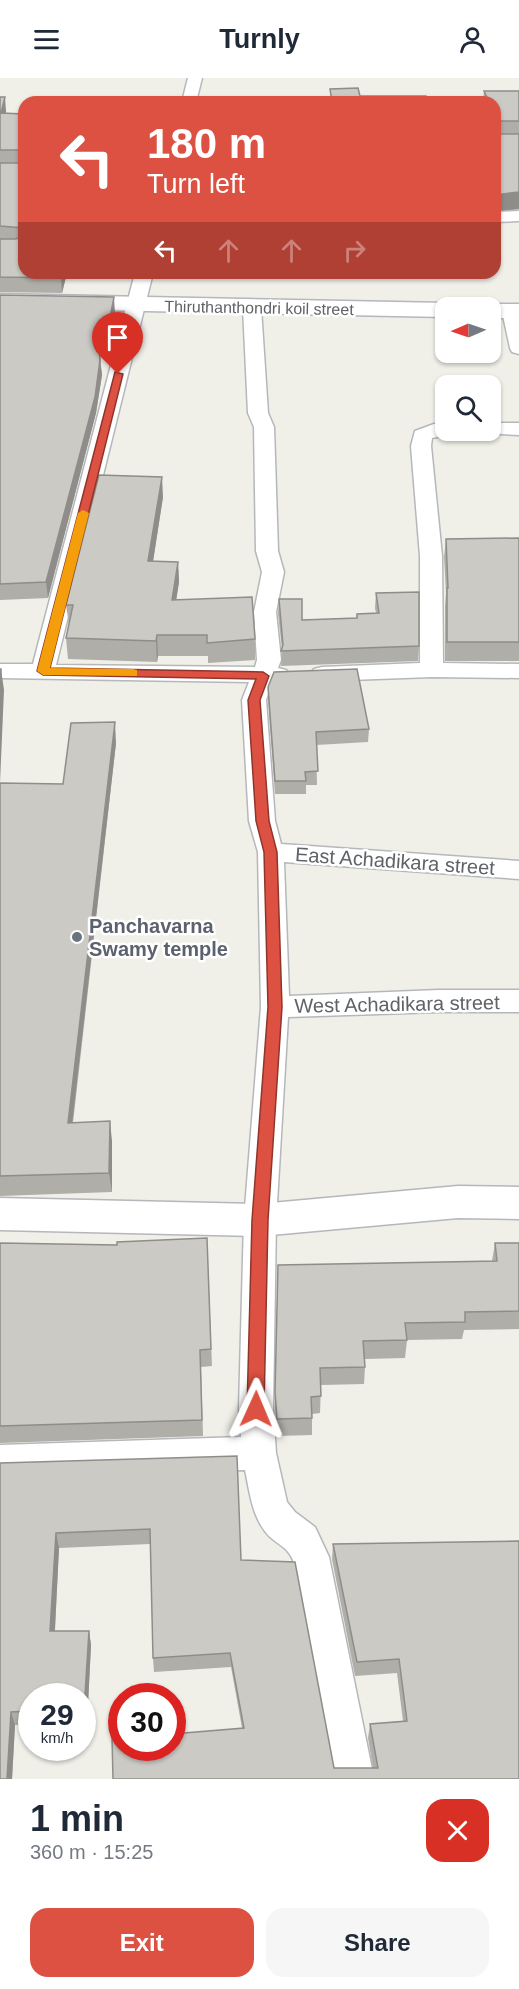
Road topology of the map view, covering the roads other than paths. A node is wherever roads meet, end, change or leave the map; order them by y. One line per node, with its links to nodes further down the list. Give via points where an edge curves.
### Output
1 (195, 78): 2 (street)
2 (190, 96)
3 (519, 216): 4 (street)
4 (501, 217)
5 (143, 279): 7 (street)
6 (0, 301): 7 (street, Thiruthanthondri koil street)
7 (136, 306): 8 (street, Thiruthanthondri koil street); 17 (street)
8 (252, 308): 9 (street, Thiruthanthondri koil street); 19 (street, via 258,413 264,427 267,551 273,572 265,612 269,660)
9 (435, 310)
10 (507, 311): 11 (street)
11 (519, 348)
12 (501, 429): 13 (street)
13 (519, 429)
14 (435, 430): 15 (street, via 422,435 420,446 432,556)
15 (432, 670): 18 (street); 19 (street)
16 (0, 671): 17 (street)
17 (43, 671): 19 (street)
18 (519, 672)
19 (263, 676): 20 (street, via 254,700 262,821)
20 (271, 852): 21 (street, East Achadikara street); 23 (street)
21 (519, 870)
22 (519, 1001): 23 (street, West Achadikara street)
23 (275, 1007): 26 (street)
24 (519, 1203): 26 (street, via 458,1202)
25 (0, 1214): 26 (street)
26 (260, 1220): 27 (street, via 256,1409)
27 (259, 1453): 28 (street); 29 (street, via 271,1509 282,1524 302,1539 311,1557)
28 (0, 1461)
29 (354, 1779)

